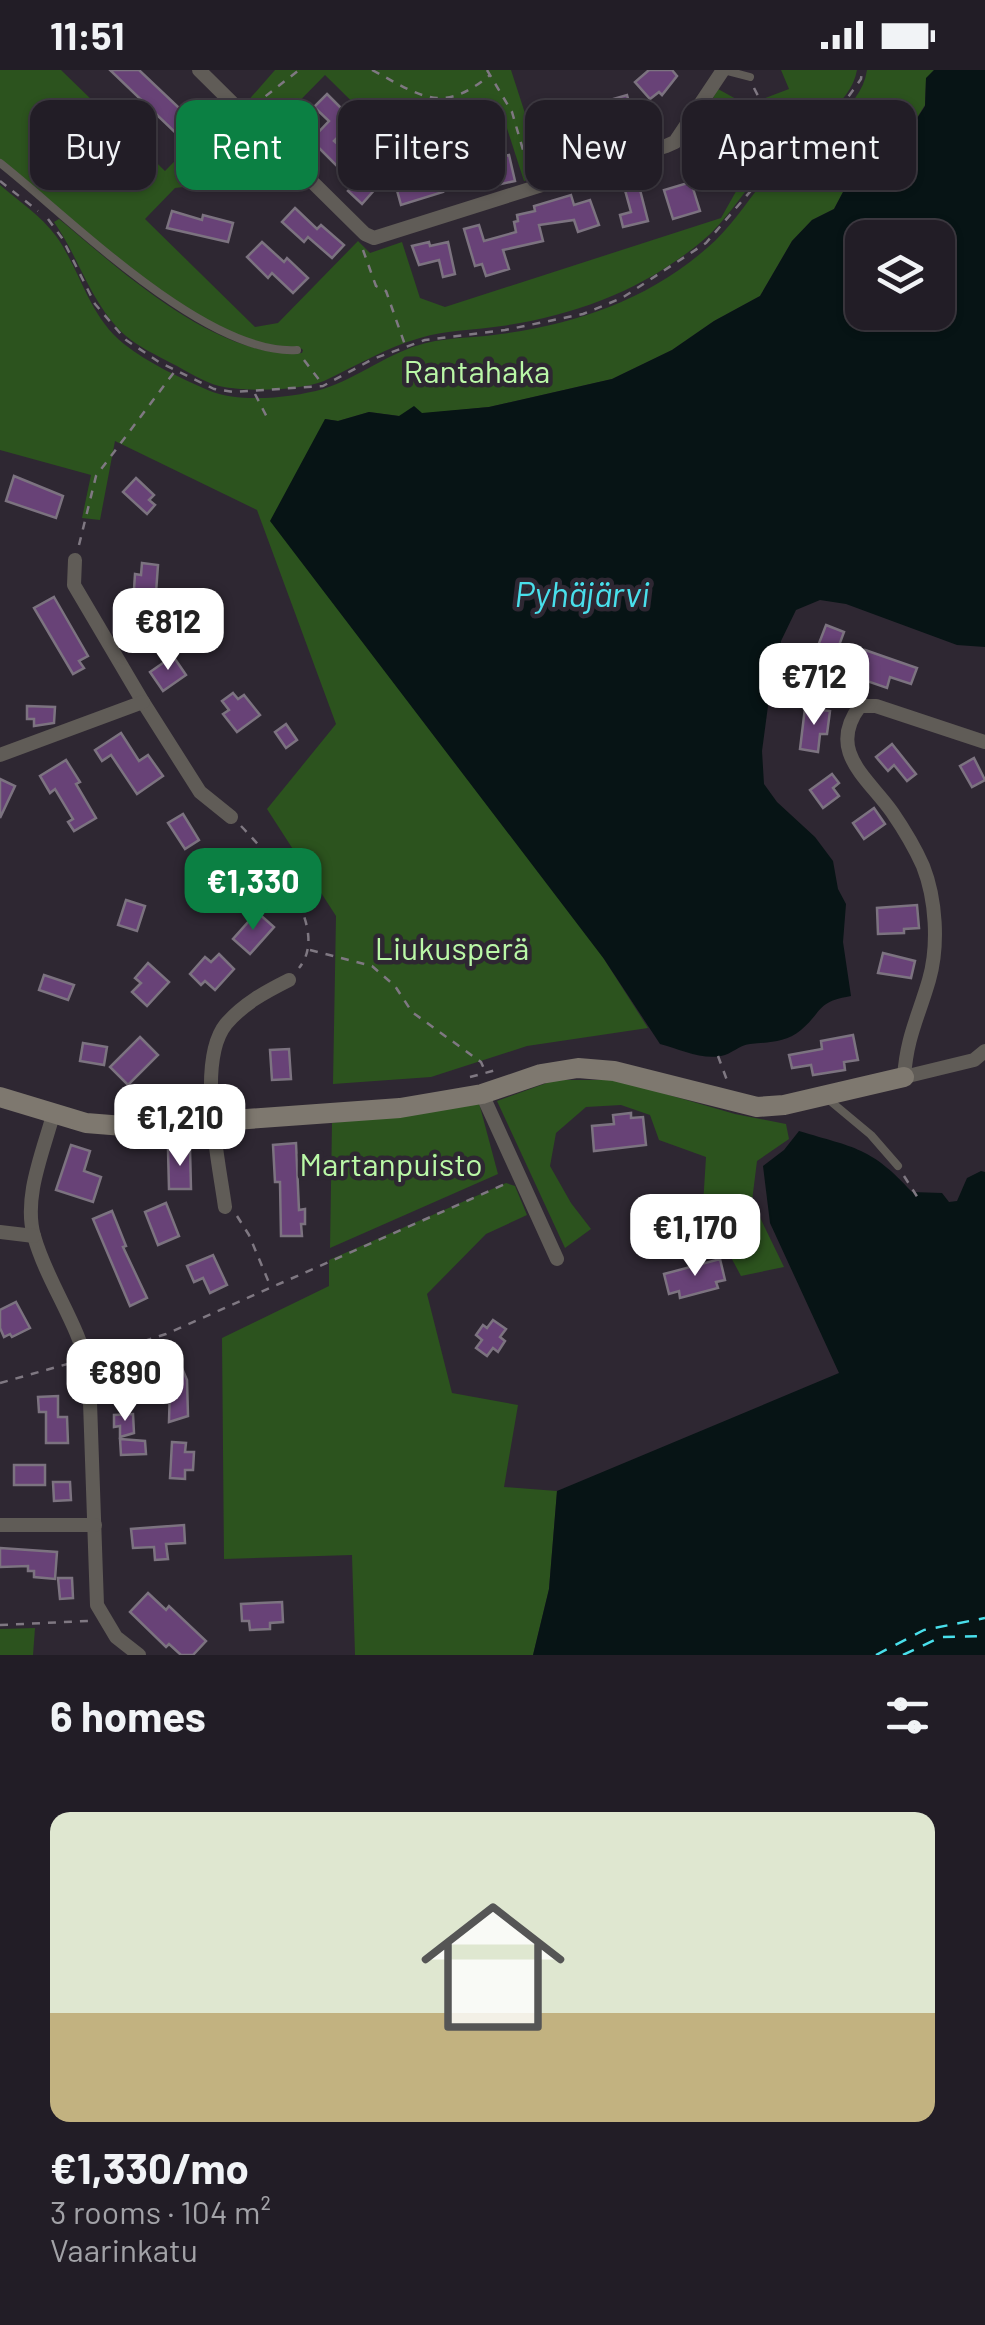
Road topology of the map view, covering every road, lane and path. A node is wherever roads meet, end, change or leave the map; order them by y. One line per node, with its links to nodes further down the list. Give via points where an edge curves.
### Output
1 (199, 70): 9 (street)
2 (298, 70): 10 (path)
3 (372, 70): 7 (path, via 424,98 466,95)
4 (487, 70): 7 (path)
5 (723, 70): 8 (lane); 13 (street, via 675,142)
6 (862, 70): 12 (path)
7 (490, 76): 14 (path, via 512,112)
8 (750, 77): 11 (path)
9 (229, 100)
10 (260, 100)
11 (757, 100)
12 (846, 100)
13 (662, 146)
14 (525, 157)
15 (0, 163): 22 (lane, via 172,302 245,342)
16 (0, 180): 23 (path, via 48,218 110,324)
17 (318, 187): 20 (street)
18 (528, 190): 20 (street, via 382,238)
19 (753, 190): 21 (path, via 706,243 622,298 583,314)
20 (366, 234): 21 (path, via 362,255 376,286 386,291)
21 (405, 346): 24 (path)
22 (297, 350): 24 (path)
23 (176, 370): 25 (path, via 214,388); 27 (path, via 96,476)
24 (323, 386): 25 (path)
25 (255, 393): 26 (path)
26 (270, 421)
27 (74, 560): 28 (street, via 74,585)
28 (143, 702): 30 (street); 31 (street, via 200,792)
29 (985, 742): 36 (street, via 876,706 860,706 851,718 848,747 855,768 891,811 922,865 934,921 930,978 906,1044)
30 (0, 756)
31 (232, 817): 32 (path, via 264,850 307,919)
32 (310, 950): 33 (path); 37 (path, via 372,966 412,1012 480,1062)
33 (288, 980): 42 (street, via 223,1027 212,1064)
34 (985, 1051): 36 (street, via 974,1060)
35 (718, 1056): 38 (path)
36 (904, 1077): 39 (street)
37 (484, 1083): 39 (street, via 578,1068 747,1106); 42 (street, via 400,1108); 44 (street)
38 (730, 1087)
39 (821, 1094): 43 (lane)
40 (0, 1097): 41 (street)
41 (53, 1115): 42 (street, via 136,1127); 48 (street, via 34,1183)
42 (214, 1122): 46 (street)
43 (898, 1166): 45 (path)
44 (521, 1176): 49 (street); 50 (path)
45 (918, 1198)
46 (225, 1207): 50 (path, via 242,1222)
47 (0, 1232): 48 (street)
48 (34, 1236): 51 (street)
49 (557, 1259)
50 (270, 1286): 51 (path, via 166,1334)
51 (86, 1359): 52 (path); 54 (street)
52 (0, 1382)
53 (0, 1525): 54 (street)
54 (95, 1525): 55 (street, via 95,1593)
55 (102, 1618): 56 (path); 57 (street)
56 (0, 1624)
57 (139, 1655)

